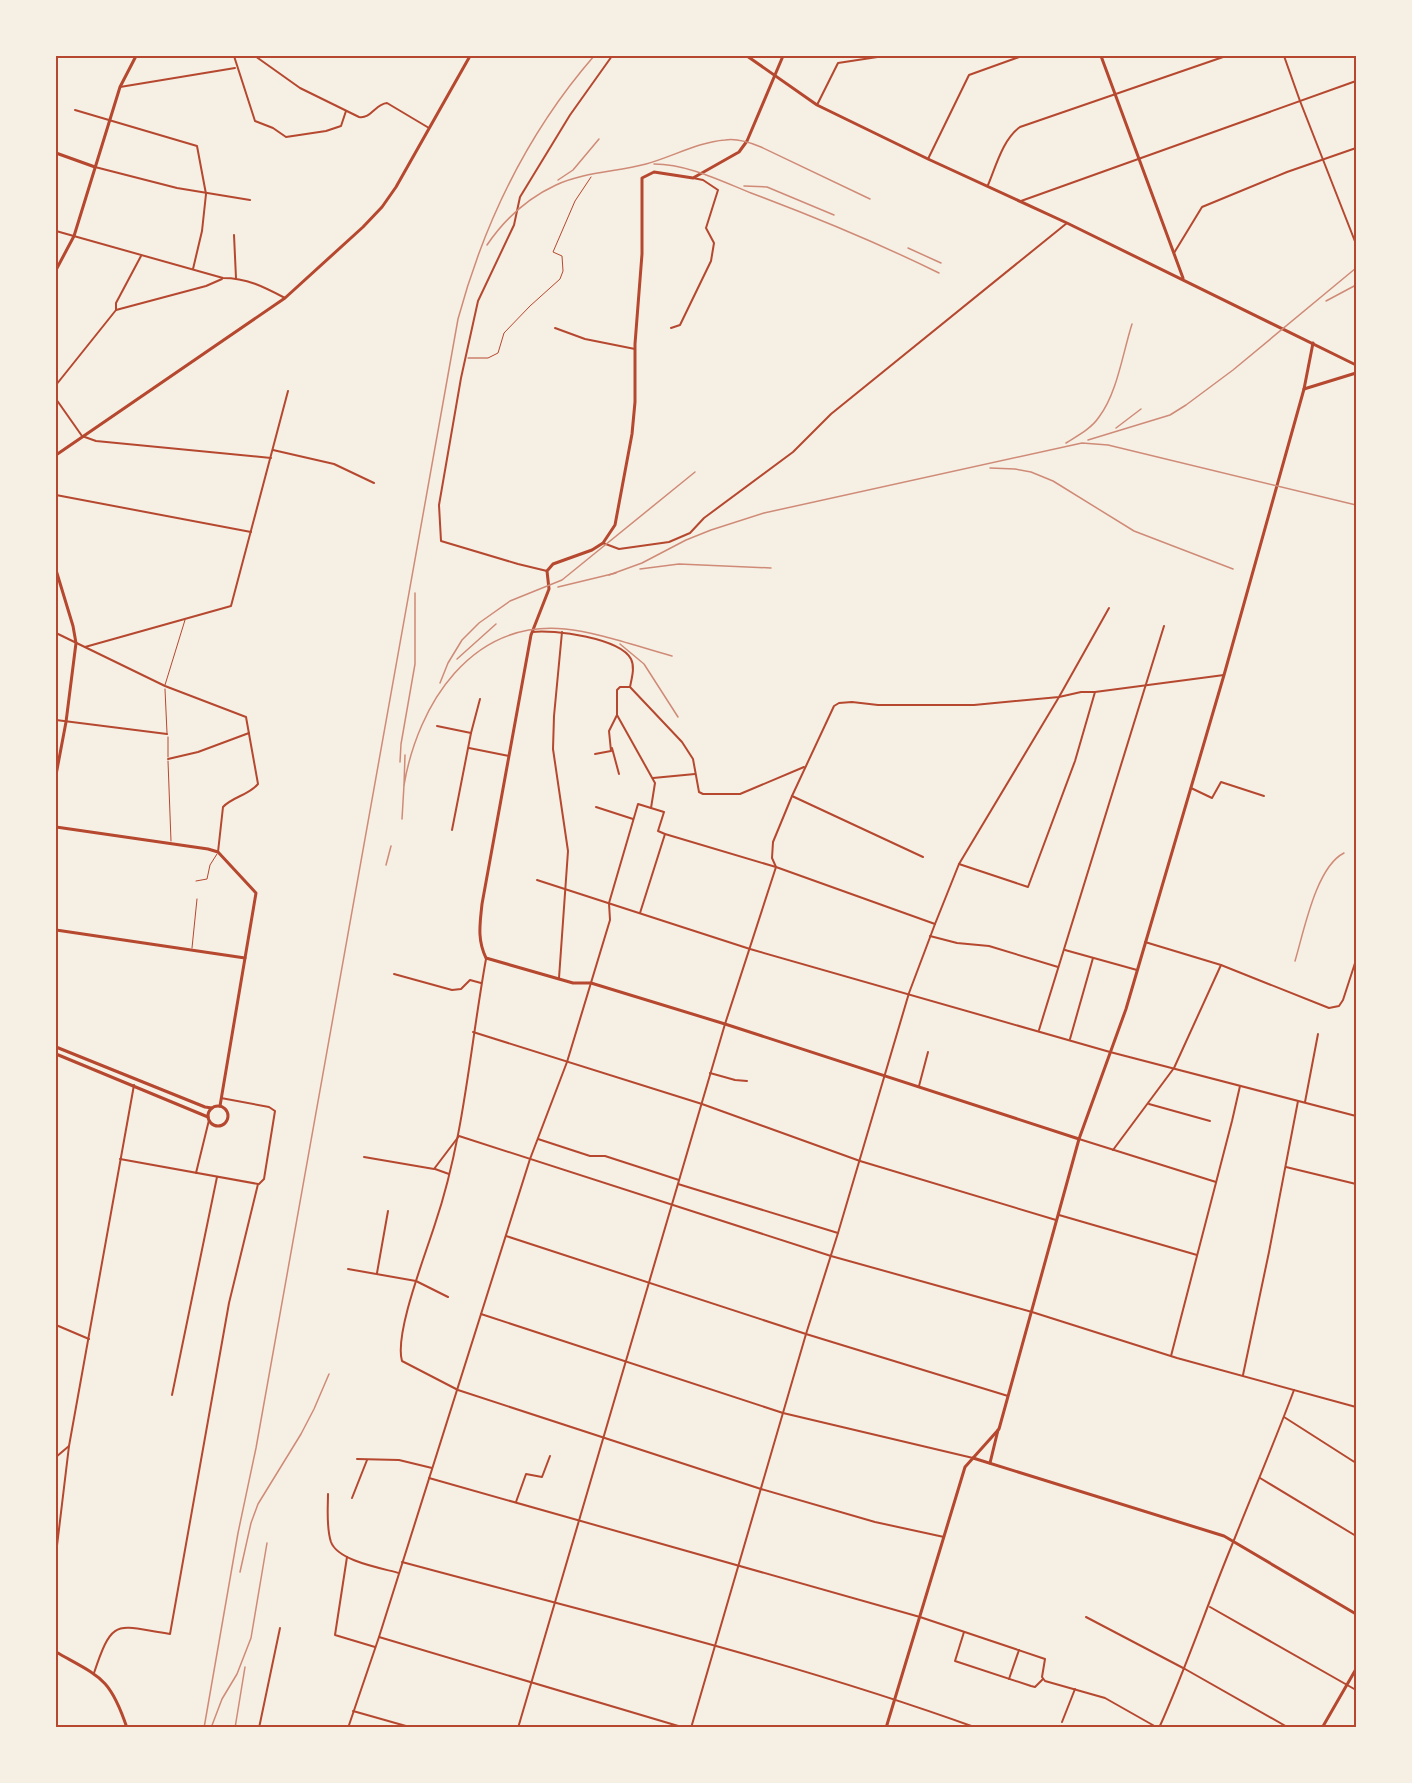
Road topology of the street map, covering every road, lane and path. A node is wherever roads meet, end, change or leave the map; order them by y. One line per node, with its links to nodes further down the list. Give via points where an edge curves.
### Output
1 (136, 56): 18 (street)
2 (234, 56): 15 (street)
3 (255, 56): 23 (street, via 300,88)
4 (470, 56): 25 (street)
5 (612, 56): 56 (street, via 520,197 513,225 478,301)
6 (747, 56): 16 (street)
7 (783, 56): 16 (street)
8 (884, 56): 21 (street, via 838,63)
9 (1002, 56): 14 (street)
10 (1022, 56): 14 (street)
11 (1101, 56): 19 (street)
12 (1226, 56): 19 (street)
13 (1284, 56): 20 (street)
14 (1004, 62): 28 (street, via 969,75)
15 (236, 68): 18 (street); 23 (street, via 255,121 286,137 341,126)
16 (775, 76): 21 (street); 33 (street, via 744,147)
17 (1356, 81): 20 (street)
18 (120, 87): 24 (street)
19 (1115, 94): 29 (street); 34 (street, via 1013,132)
20 (1300, 101): 29 (street); 30 (street)
21 (817, 105): 28 (street)
22 (75, 110): 24 (street)
23 (346, 111): 25 (street, via 363,118 387,103)
24 (108, 121): 31 (street); 35 (street, via 197,146)
25 (429, 128): 50 (street, via 382,207)
26 (1356, 148): 30 (street)
27 (56, 153): 31 (street)
28 (928, 159): 34 (street)
29 (1139, 159): 37 (street); 43 (street)
30 (1323, 160): 42 (street); 43 (street, via 1202,207)
31 (95, 167): 35 (street); 41 (street)
32 (591, 177): 56 (lane, via 575,201 553,252 562,256 560,279 504,333 498,353 488,358)
33 (693, 178): 53 (street, via 718,190 706,228 714,243 711,261 680,325); 55 (street, via 654,172 642,178 642,254)
34 (987, 186): 37 (street)
35 (206, 194): 36 (street); 45 (street)
36 (250, 200)
37 (1021, 201): 38 (street)
38 (1067, 223): 49 (street); 70 (street, via 690,533 669,542 619,549)
39 (56, 231): 41 (street)
40 (234, 235): 48 (street)
41 (74, 236): 44 (street); 46 (street)
42 (1356, 244)
43 (1174, 253): 49 (street)
44 (141, 254): 45 (street); 51 (street)
45 (193, 269): 47 (street)
46 (56, 270)
47 (223, 278): 48 (street); 51 (street)
48 (236, 278): 50 (street)
49 (1183, 280): 54 (street)
50 (285, 298): 63 (street)
51 (116, 310): 59 (street)
52 (555, 328): 55 (street, via 585,339)
53 (671, 328)
54 (1313, 343): 57 (street); 60 (street)
55 (635, 349): 70 (street, via 632,434 615,525)
56 (466, 358): 72 (street, via 439,504 441,541)
57 (1356, 365)
58 (1356, 374): 60 (street)
59 (56, 385)
60 (1304, 389): 81 (street)
61 (288, 392): 64 (street)
62 (56, 399): 63 (street)
63 (82, 436): 65 (street); 66 (street, via 124,446)
64 (273, 450): 66 (street); 67 (street, via 334,464)
65 (56, 455)
66 (271, 458): 69 (street)
67 (374, 483)
68 (56, 495): 69 (street)
69 (250, 532): 74 (street, via 231,606)
70 (603, 543): 72 (street, via 553,564)
71 (56, 570): 79 (street)
72 (547, 571): 78 (street, via 549,589)
73 (1109, 608): 86 (street)
74 (186, 618): 80 (street); 82 (lane)
75 (1164, 626): 83 (street)
76 (562, 632): 78 (street); 84 (street, via 622,650 632,662); 121 (street, via 553,749 568,851)
77 (56, 633): 79 (street)
78 (532, 634): 98 (street)
79 (76, 643): 80 (street); 90 (street)
80 (85, 647): 82 (street)
81 (1224, 675): 83 (street); 105 (street)
82 (165, 686): 92 (street, via 246,717); 94 (lane)
83 (1146, 686): 85 (street); 131 (street)
84 (630, 687): 88 (street, via 617,690); 102 (street, via 682,742 693,759)
85 (1095, 692): 86 (street); 117 (street, via 1075,761 1028,888)
86 (1059, 697): 100 (street, via 974,705 838,703); 117 (street)
87 (480, 699): 93 (street)
88 (617, 715): 95 (street, via 608,737); 104 (street)
89 (56, 720): 90 (street)
90 (66, 722): 94 (street); 103 (street)
91 (437, 726): 93 (street)
92 (249, 733): 99 (street); 115 (street, via 258,784 223,807)
93 (471, 733): 96 (street)
94 (167, 734): 99 (lane)
95 (612, 747): 97 (street); 101 (street)
96 (469, 748): 98 (street); 112 (street)
97 (595, 754)
98 (509, 756): 133 (street, via 482,904 479,935)
99 (168, 759): 114 (lane)
100 (806, 766): 102 (street, via 740,794 703,794); 106 (street)
101 (619, 774)
102 (695, 774): 104 (street)
103 (56, 775)
104 (653, 778): 109 (street, via 656,787)
105 (1191, 788): 107 (street, via 1212,798 1221,782); 128 (street)
106 (792, 796): 116 (street); 118 (street, via 773,842)
107 (1264, 796)
108 (596, 807): 110 (street)
109 (651, 808): 110 (street, via 638,804); 113 (street, via 664,812 658,831)
110 (633, 819): 123 (street)
111 (56, 827): 114 (street)
112 (452, 830)
113 (665, 834): 118 (street); 124 (street)
114 (171, 843): 115 (street)
115 (218, 852): 120 (lane, via 207,879); 132 (street, via 255,893)
116 (923, 856)
117 (959, 864): 125 (street)
118 (776, 867): 125 (street); 129 (street)
119 (537, 880): 121 (street)
120 (196, 881)
121 (567, 891): 123 (street); 140 (street)
122 (197, 898): 130 (lane)
123 (609, 903): 124 (street); 142 (street, via 610,920)
124 (640, 914): 129 (street)
125 (935, 924): 127 (street)
126 (56, 930): 130 (street)
127 (930, 936): 137 (street, via 989,946); 143 (street)
128 (1145, 942): 136 (street); 138 (street)
129 (750, 949): 143 (street); 144 (street)
130 (192, 950): 132 (street)
131 (1064, 950): 134 (street); 137 (street)
132 (245, 958): 162 (street)
133 (486, 958): 140 (street); 141 (street)
134 (1093, 958): 138 (street); 148 (street)
135 (1356, 960): 136 (street, via 1343,1000 1333,1008)
136 (1221, 965): 154 (street)
137 (1059, 967): 145 (street)
138 (1137, 970): 151 (street)
139 (394, 974): 141 (street, via 452,990 461,989 470,980)
140 (559, 979): 142 (street)
141 (482, 983): 146 (street)
142 (591, 983): 144 (street); 153 (street)
143 (909, 993): 145 (street); 156 (street)
144 (725, 1024): 155 (street); 156 (street)
145 (1039, 1031): 148 (street)
146 (473, 1032): 153 (street); 172 (street)
147 (1318, 1034): 164 (street)
148 (1069, 1040): 151 (street)
149 (56, 1047): 157 (street)
150 (928, 1052): 160 (street)
151 (1110, 1052): 154 (street); 174 (street)
152 (56, 1054): 159 (street)
153 (567, 1062): 165 (street); 173 (street)
154 (1174, 1068): 161 (street); 166 (street)
155 (711, 1073): 158 (street); 165 (street)
156 (886, 1075): 160 (street); 179 (street)
157 (136, 1079): 159 (street); 168 (street)
158 (747, 1081)
159 (134, 1085): 170 (street); 177 (street)
160 (919, 1086): 174 (street)
161 (1240, 1086): 163 (street); 186 (street)
162 (221, 1098): 167 (street); 187 (street, via 269,1107 275,1112 264,1179)
163 (1298, 1101): 164 (street); 180 (street)
164 (1305, 1103): 169 (street)
165 (702, 1104): 179 (street); 185 (street)
166 (1149, 1104): 171 (street); 175 (street)
167 (220, 1106): 168 (street); 170 (street, via 228,1113 225,1124 218,1126)
168 (212, 1108): 170 (street)
169 (1356, 1116)
170 (208, 1119): 182 (street)
171 (1210, 1121)
172 (459, 1136): 178 (street); 181 (street); 183 (street)
173 (537, 1139): 178 (street); 185 (street, via 591,1156 605,1156)
174 (1079, 1139): 175 (street); 191 (street)
175 (1113, 1150): 186 (street)
176 (364, 1157): 181 (street)
177 (120, 1159): 182 (street); 206 (street)
178 (530, 1159): 189 (street); 194 (street)
179 (860, 1161): 192 (street); 193 (street)
180 (1286, 1167): 188 (street); 209 (street)
181 (434, 1169): 183 (street)
182 (196, 1173): 184 (street)
183 (449, 1174): 199 (street)
184 (217, 1177): 187 (street); 212 (street)
185 (678, 1182): 189 (street); 193 (street)
186 (1216, 1182): 196 (street)
187 (258, 1184): 259 (street, via 229,1303 170,1634 128,1627 113,1631 105,1640)
188 (1356, 1184)
189 (672, 1203): 195 (street); 200 (street)
190 (388, 1210): 198 (street)
191 (1059, 1215): 192 (street); 196 (street)
192 (1056, 1220): 202 (street)
193 (838, 1233): 195 (street)
194 (506, 1236): 200 (street); 203 (street)
195 (831, 1256): 202 (street); 205 (street)
196 (1197, 1256): 207 (street)
197 (348, 1269): 198 (street)
198 (377, 1273): 199 (street)
199 (416, 1281): 201 (street); 210 (street, via 402,1334 402,1361)
200 (648, 1284): 205 (street); 208 (street)
201 (448, 1297)
202 (1032, 1311): 207 (street); 213 (street)
203 (482, 1314): 208 (street); 210 (street)
204 (56, 1325): 206 (street)
205 (806, 1334): 213 (street); 215 (street)
206 (89, 1339): 219 (street)
207 (1171, 1356): 209 (street)
208 (625, 1361): 215 (street); 218 (street)
209 (1242, 1376): 211 (street)
210 (458, 1390): 218 (street); 227 (street)
211 (1294, 1390): 214 (street); 216 (street)
212 (172, 1395)
213 (1008, 1396): 217 (street)
214 (1356, 1407)
215 (783, 1413): 222 (street); 230 (street)
216 (1284, 1417): 225 (street); 229 (street)
217 (999, 1429): 222 (street); 226 (street)
218 (603, 1438): 230 (street); 235 (street)
219 (69, 1446): 221 (street); 236 (street)
220 (550, 1456): 233 (street, via 542,1477 526,1474)
221 (56, 1457)
222 (973, 1458): 226 (street); 238 (street, via 965,1467)
223 (357, 1459): 224 (street)
224 (367, 1460): 227 (street, via 399,1460); 232 (street)
225 (1356, 1463)
226 (990, 1464): 239 (street)
227 (432, 1468): 228 (street)
228 (429, 1478): 233 (street); 242 (street)
229 (1260, 1478): 237 (street); 239 (street)
230 (761, 1489): 238 (street); 243 (street)
231 (328, 1494): 241 (street, via 332,1544)
232 (352, 1498)
233 (516, 1503): 235 (street)
234 (56, 1519): 236 (street)
235 (578, 1520): 243 (street); 245 (street)
236 (59, 1524): 240 (street)
237 (1356, 1536)
238 (944, 1537): 248 (street)
239 (1233, 1541): 246 (street); 247 (street)
240 (56, 1554)
241 (347, 1557): 244 (street); 254 (street, via 335,1635)
242 (402, 1562): 244 (street); 245 (street)
243 (738, 1565): 248 (street); 253 (street)
244 (399, 1573): 252 (street)
245 (554, 1603): 253 (street); 262 (street)
246 (1209, 1606): 257 (street); 263 (street)
247 (1356, 1614)
248 (920, 1617): 251 (street); 266 (street)
249 (1086, 1617): 257 (street)
250 (280, 1628): 270 (street)
251 (964, 1632): 255 (street); 260 (street, via 955,1661)
252 (379, 1637): 254 (street); 262 (street)
253 (714, 1646): 266 (street); 275 (street)
254 (375, 1647): 267 (street)
255 (1019, 1650): 260 (street); 261 (street, via 1045,1659)
256 (56, 1652): 259 (street)
257 (1185, 1668): 278 (street); 279 (street)
258 (1356, 1670): 263 (street)
259 (93, 1674): 269 (street, via 113,1691)
260 (1009, 1678): 261 (street, via 1035,1687)
261 (1043, 1679): 264 (street)
262 (531, 1682): 273 (street); 274 (street)
263 (1347, 1685): 265 (street); 280 (street)
264 (1075, 1689): 268 (street); 278 (street, via 1105,1698)
265 (1356, 1690)
266 (894, 1698): 276 (street); 277 (street)
267 (353, 1711): 271 (street); 272 (street)
268 (1062, 1722)
269 (127, 1728)
270 (259, 1728)
271 (348, 1728)
272 (413, 1728)
273 (518, 1728)
274 (685, 1728)
275 (691, 1728)
276 (886, 1728)
277 (976, 1728)
278 (1158, 1728)
279 (1289, 1728)
280 (1322, 1728)

